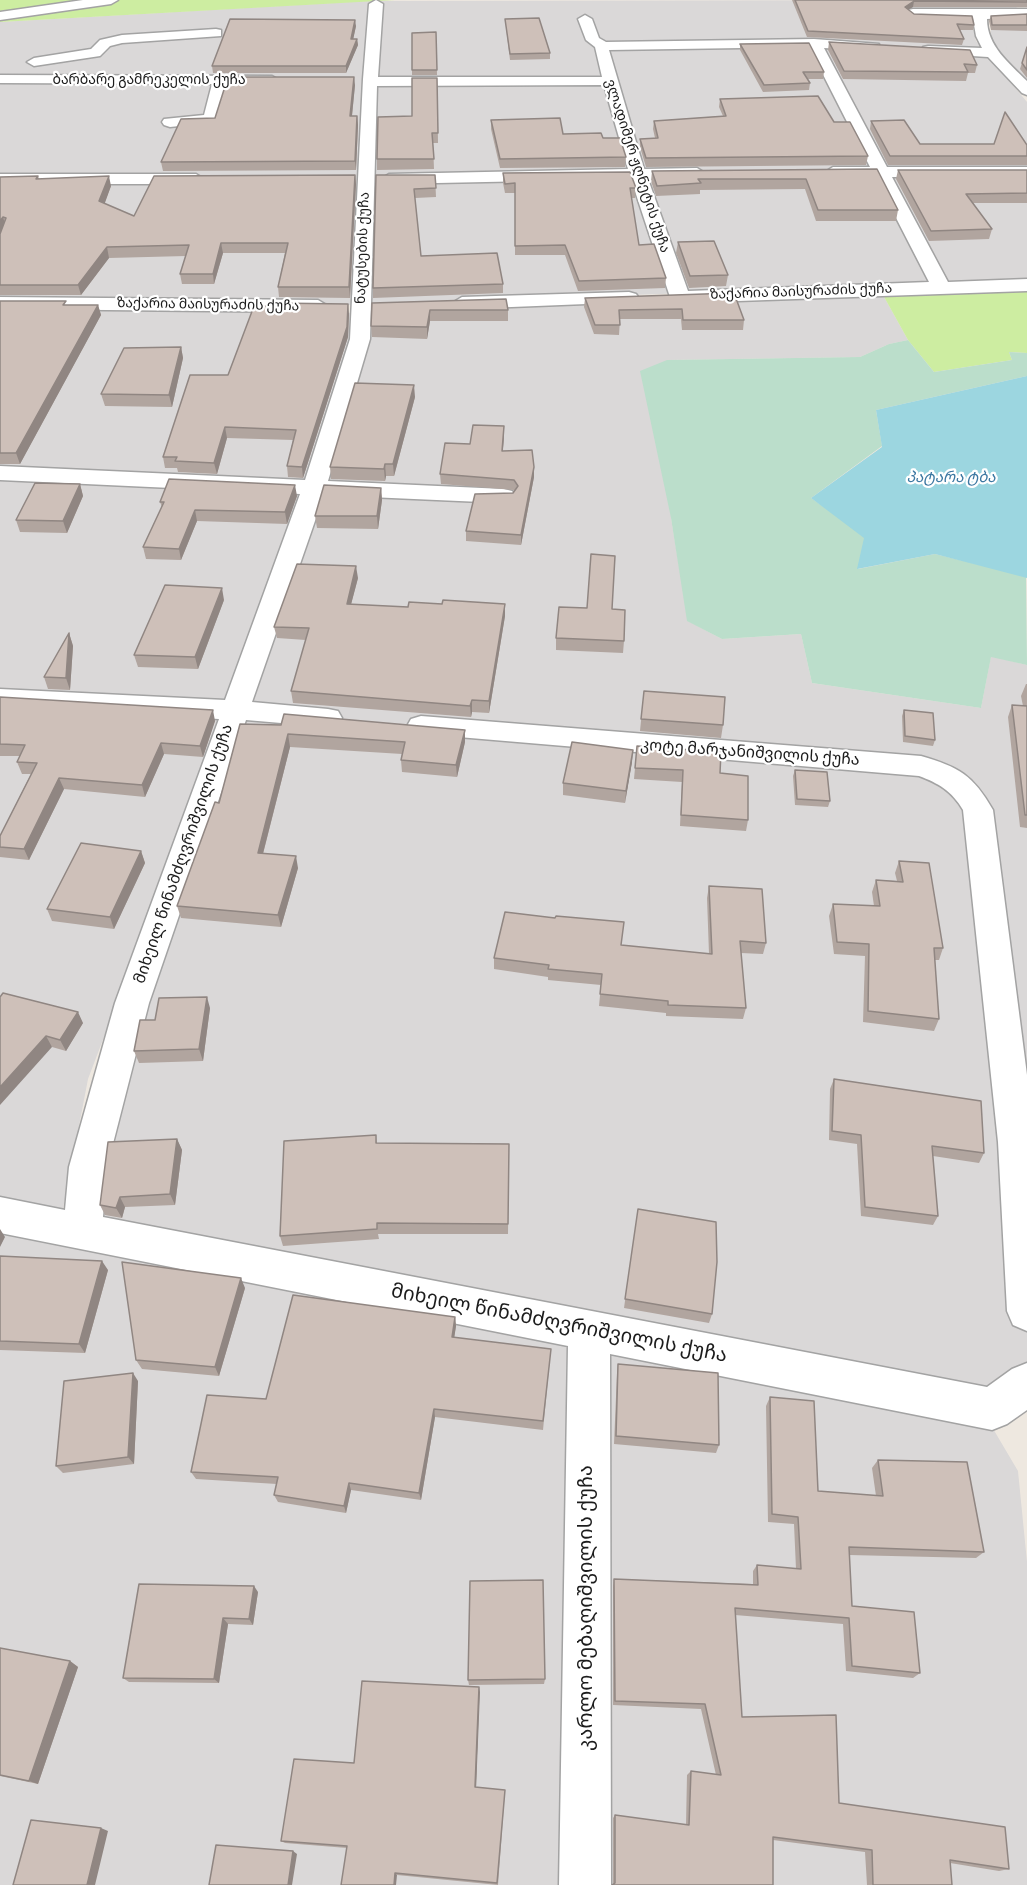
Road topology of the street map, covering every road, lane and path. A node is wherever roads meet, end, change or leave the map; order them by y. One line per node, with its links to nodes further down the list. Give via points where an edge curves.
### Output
1 (111, 0): 6 (street)
2 (376, 4): 18 (street, ნატუსების ქუჩა)
3 (913, 13): 5 (street)
4 (1027, 13): 5 (street)
5 (980, 15): 13 (street, via 978,27)
6 (0, 16)
7 (585, 20): 10 (street, via 593,40)
8 (216, 33): 14 (street, via 122,39 105,43 95,53 83,56)
9 (807, 39): 10 (street); 11 (street); 24 (street)
10 (608, 45): 19 (street, ვლადიმერ ჟღნეტის ქუჩა, via 601,48)
11 (890, 48)
12 (911, 49): 13 (street)
13 (993, 53): 20 (street)
14 (0, 68)
15 (0, 79): 16 (street, ბარბარე გამრეკელის ქუჩა)
16 (220, 80): 17 (street, ბარბარე გამრეკელის ქუჩა); 21 (street, via 211,119)
17 (290, 80)
18 (367, 80): 19 (street); 29 (street, ნატუსების ქუჩა)
19 (610, 81): 26 (street, ვლადიმერ ჟღნეტის ქუჩა)
20 (1027, 90)
21 (170, 122)
22 (718, 172): 26 (street)
23 (810, 172): 24 (street)
24 (880, 172): 25 (street); 31 (street)
25 (1027, 172)
26 (637, 173): 29 (street); 32 (street, ვლადიმერ ჟღნეტის ქუჩა)
27 (0, 179): 28 (street)
28 (213, 179)
29 (360, 179): 35 (street, ნატუსების ქუჩა)
30 (1027, 285): 31 (street, ზაქარია მაისურაძის ქუჩა)
31 (942, 287): 32 (street, ზაქარია მაისურაძის ქუჩა)
32 (680, 297): 34 (street, ზაქარია მაისურაძის ქუჩა)
33 (0, 303): 35 (street, ზაქარია მაისურაძის ქუჩა)
34 (443, 304)
35 (360, 306): 36 (street, ზაქარია მაისურაძის ქუჩა); 38 (street, ნატუსების ქუჩა, via 360,339)
36 (384, 306)
37 (0, 473): 38 (street)
38 (315, 486): 39 (street); 41 (street, მიხეილ წინამძღვრიშვილის ქუჩა)
39 (504, 496)
40 (0, 698): 41 (street)
41 (234, 710): 42 (street); 46 (street, მიხეილ წინამძღვრიშვილის ქუჩა, via 132,1003 88,1167)
42 (353, 720)
43 (400, 724): 44 (street, კოტე მარჯანიშვილის ქუჩა, via 921,766 954,777 965,787 978,810)
44 (1022, 1143): 47 (street, კოტე მარჯანიშვილის ქუჩა)
45 (0, 1215): 46 (street, მიხეილ წინამძღვრიშვილის ქუჩა)
46 (83, 1231): 48 (street, მიხეილ წინამძღვრიშვილის ქუჩა)
47 (1027, 1311)
48 (589, 1331): 49 (street, მიხეილ წინამძღვრიშვილის ქუჩა, via 992,1409); 50 (street, კარლო მებაღიშვილის ქუჩა)
49 (1027, 1384)
50 (585, 1885)

